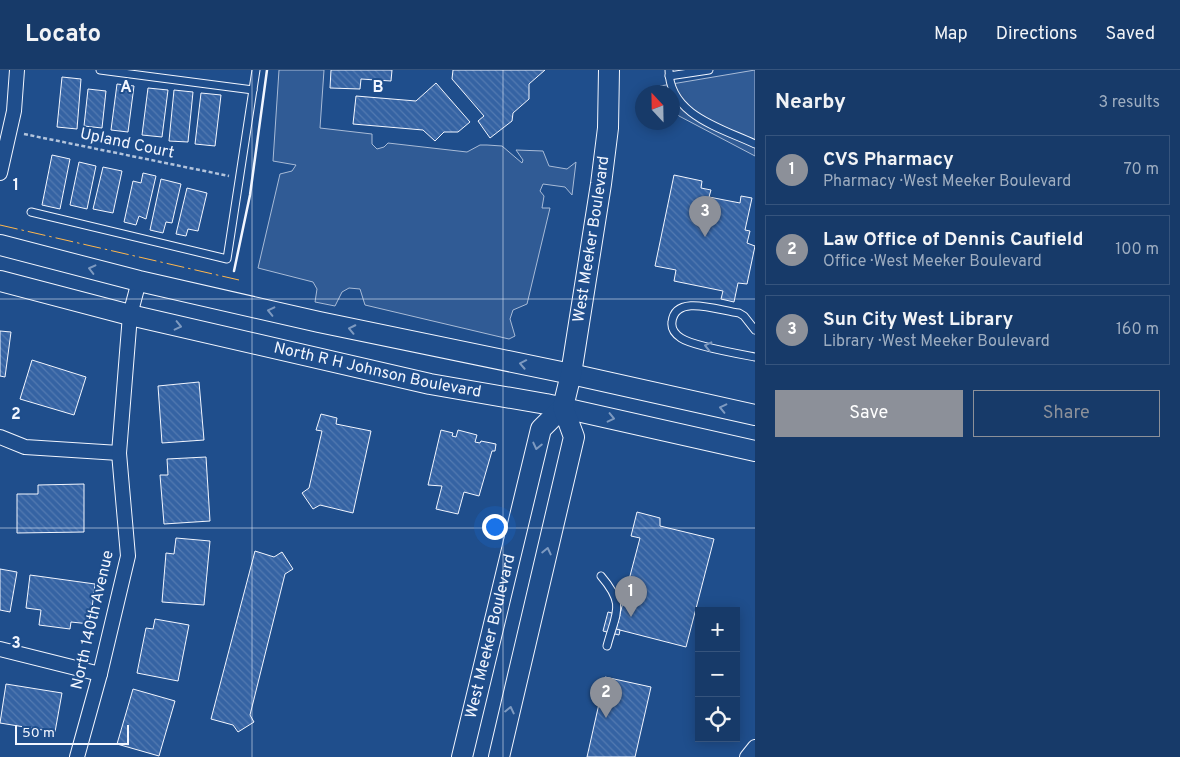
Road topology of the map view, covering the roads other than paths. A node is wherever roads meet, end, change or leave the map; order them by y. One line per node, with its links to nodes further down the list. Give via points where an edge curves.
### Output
1 (17, 70): 9 (street, via 14,111)
2 (100, 70): 7 (lane)
3 (256, 70): 7 (lane)
4 (609, 70): 17 (main road, West Meeker Boulevard, via 608,128 601,184)
5 (709, 70): 6 (lane)
6 (669, 73): 8 (lane, via 673,93 684,108)
7 (253, 90): 10 (lane, via 227,259)
8 (755, 144)
9 (0, 173)
10 (31, 212)
11 (0, 245): 13 (main road, one-way to 11)
12 (0, 281): 14 (main road, North R H Johnson Boulevard)
13 (139, 281): 14 (street, North 140th Avenue); 17 (main road, one-way to 13)
14 (130, 315): 18 (main road, North R H Johnson Boulevard, one-way to 18, via 430,384); 22 (street, North 140th Avenue)
15 (755, 330): 16 (lane, one-way to 15, via 686,341 675,333 672,322 675,312 684,306 702,306 739,313)
16 (755, 357)
17 (571, 374): 18 (main road, West Meeker Boulevard); 19 (main road, one-way to 17)
18 (563, 407): 21 (main road, North R H Johnson Boulevard, one-way to 21); 29 (main road, West Meeker Boulevard, one-way to 29, via 541,429); 30 (main road, West Meeker Boulevard, one-way to 18, via 574,437)
19 (755, 415)
20 (0, 437): 22 (street, via 25,447)
21 (755, 451)
22 (119, 453): 26 (street, North 140th Avenue, via 128,556)
23 (601, 576): 24 (lane, via 614,591 617,602)
24 (607, 646)
25 (0, 648): 26 (street)
26 (100, 674): 28 (street, North 140th Avenue)
27 (755, 747): 31 (street)
28 (77, 757)
29 (462, 757)
30 (498, 757)
31 (747, 757)

